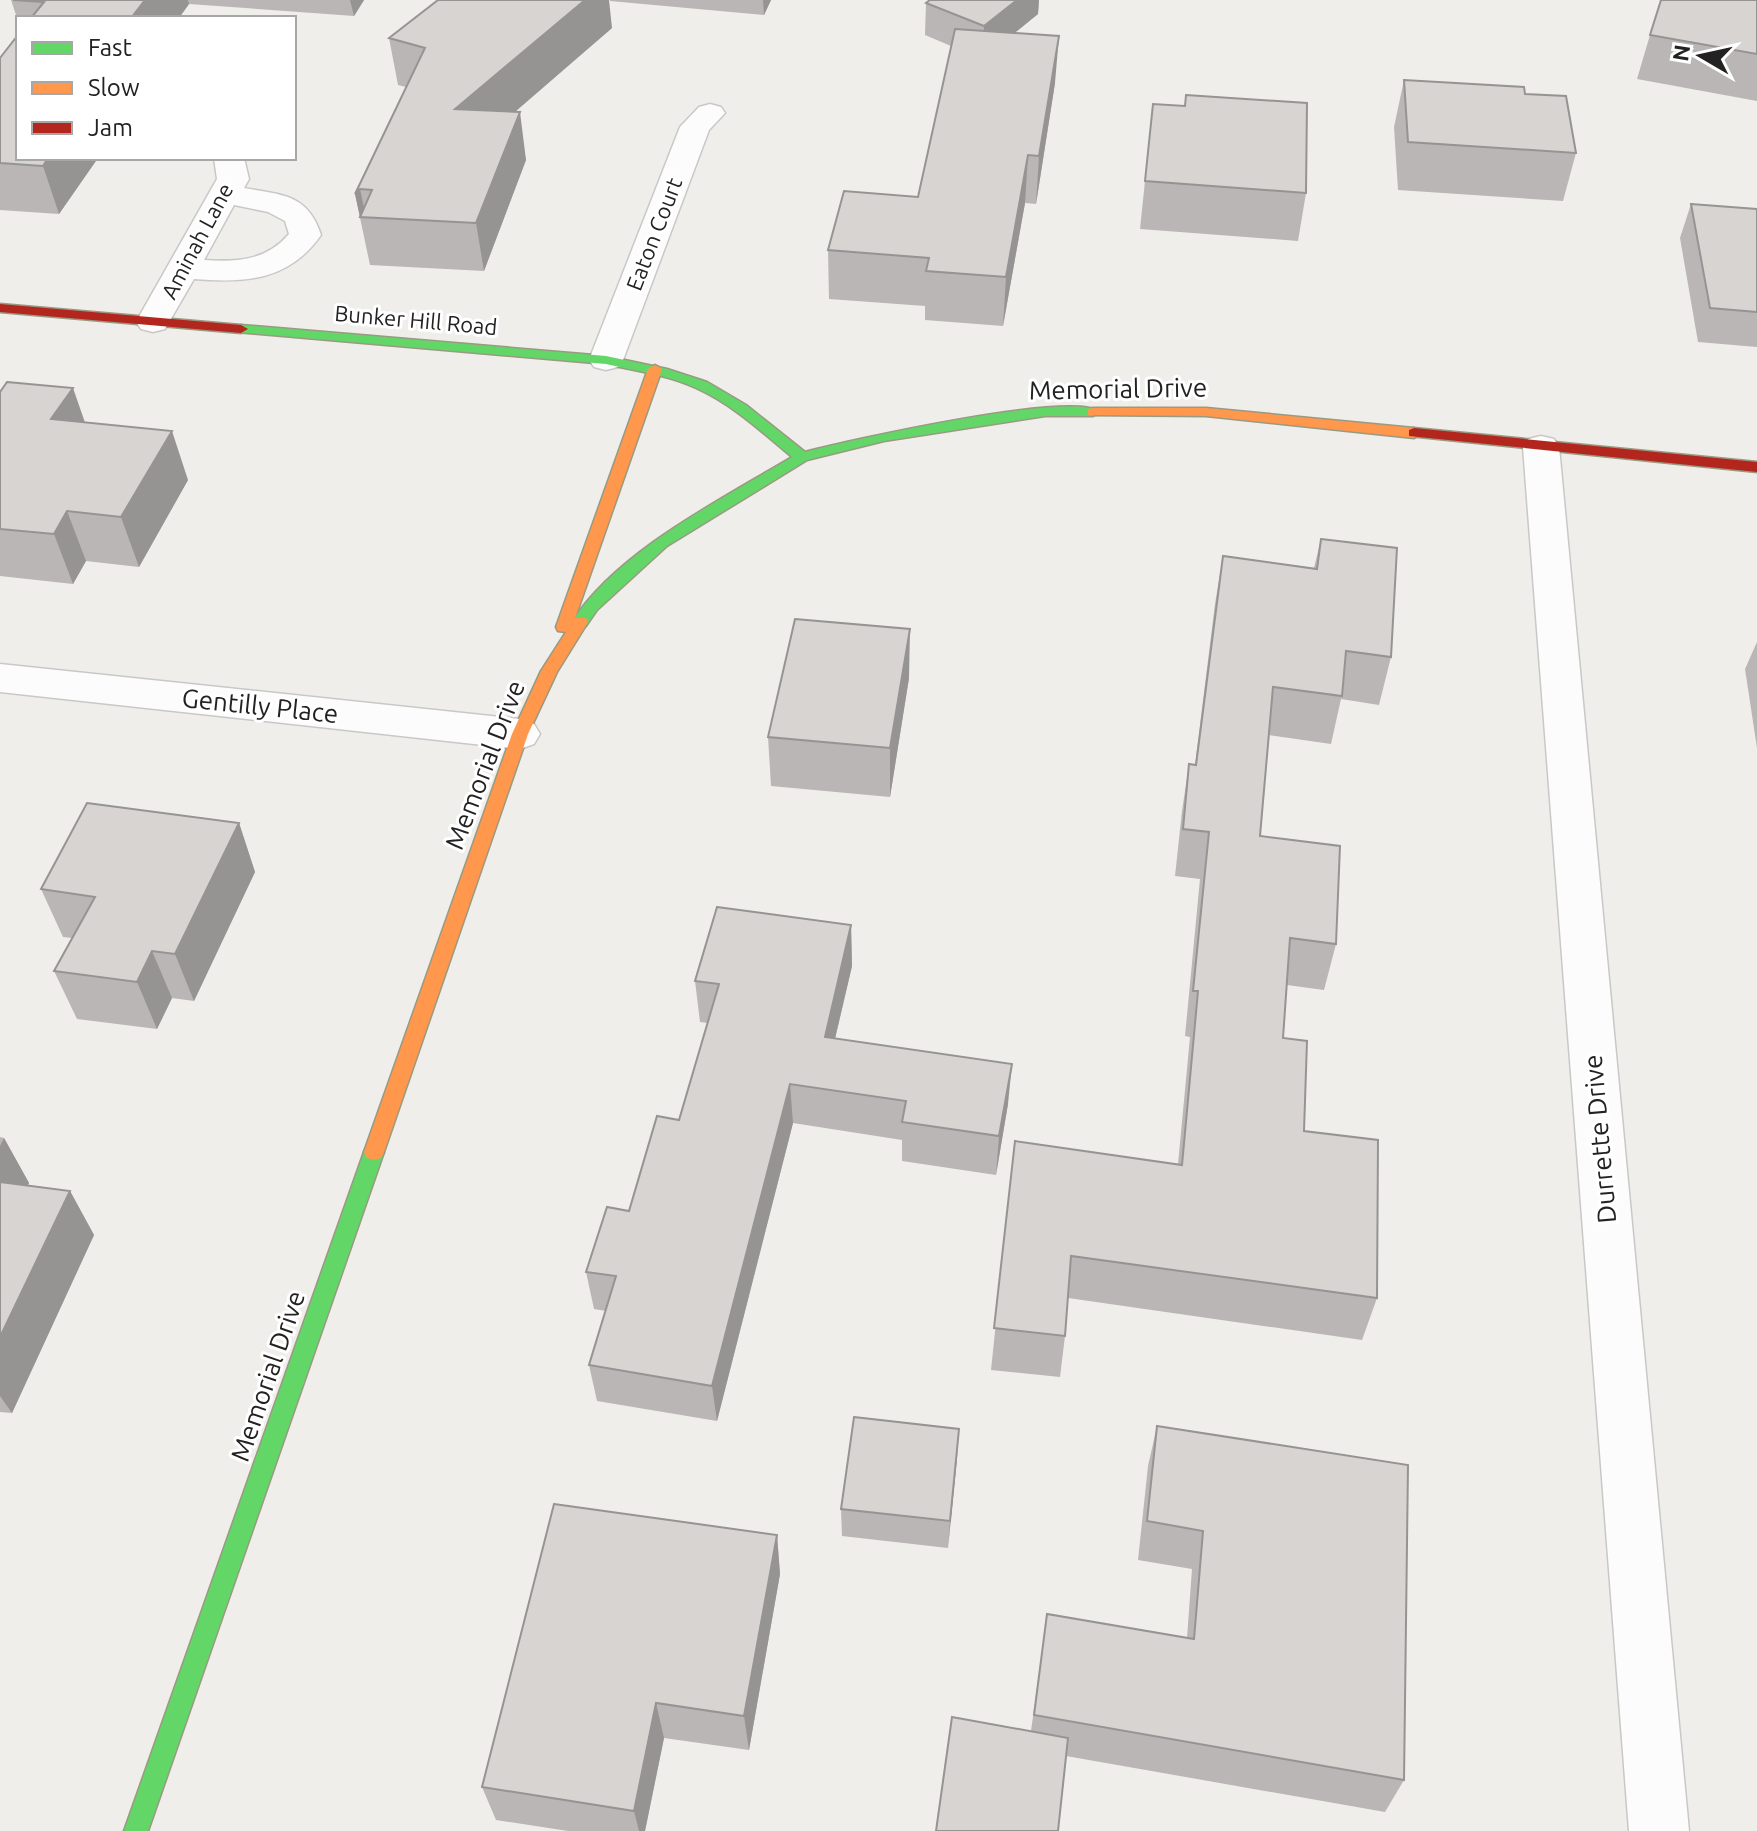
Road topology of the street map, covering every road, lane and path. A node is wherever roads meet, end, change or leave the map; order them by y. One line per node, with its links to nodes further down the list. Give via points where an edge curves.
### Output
1 (710, 113): 7 (street, Eaton Court, via 695,127)
2 (229, 160): 3 (street, Aminah Lane, via 233,179)
3 (225, 194): 4 (street, Aminah Lane); 4 (street, via 277,204 299,216 305,235 287,255 255,268)
4 (183, 268): 6 (street, Aminah Lane)
5 (0, 308): 6 (street, Bunker Hill Road)
6 (153, 322): 7 (street, Bunker Hill Road)
7 (606, 360): 8 (street, Bunker Hill Road)
8 (655, 369): 10 (street, Bunker Hill Road, via 702,385); 12 (street)
9 (1541, 447): 10 (street, Memorial Drive, via 1206,412 1045,412 884,436); 11 (street, Memorial Drive); 16 (street, Durrette Drive)
10 (802, 457): 12 (street, Memorial Drive, via 662,542 591,606)
11 (1757, 467)
12 (549, 671): 14 (street, Memorial Drive)
13 (0, 678): 14 (street, Gentilly Place)
14 (520, 734): 15 (street, Memorial Drive)
15 (136, 1831)
16 (1659, 1831)

